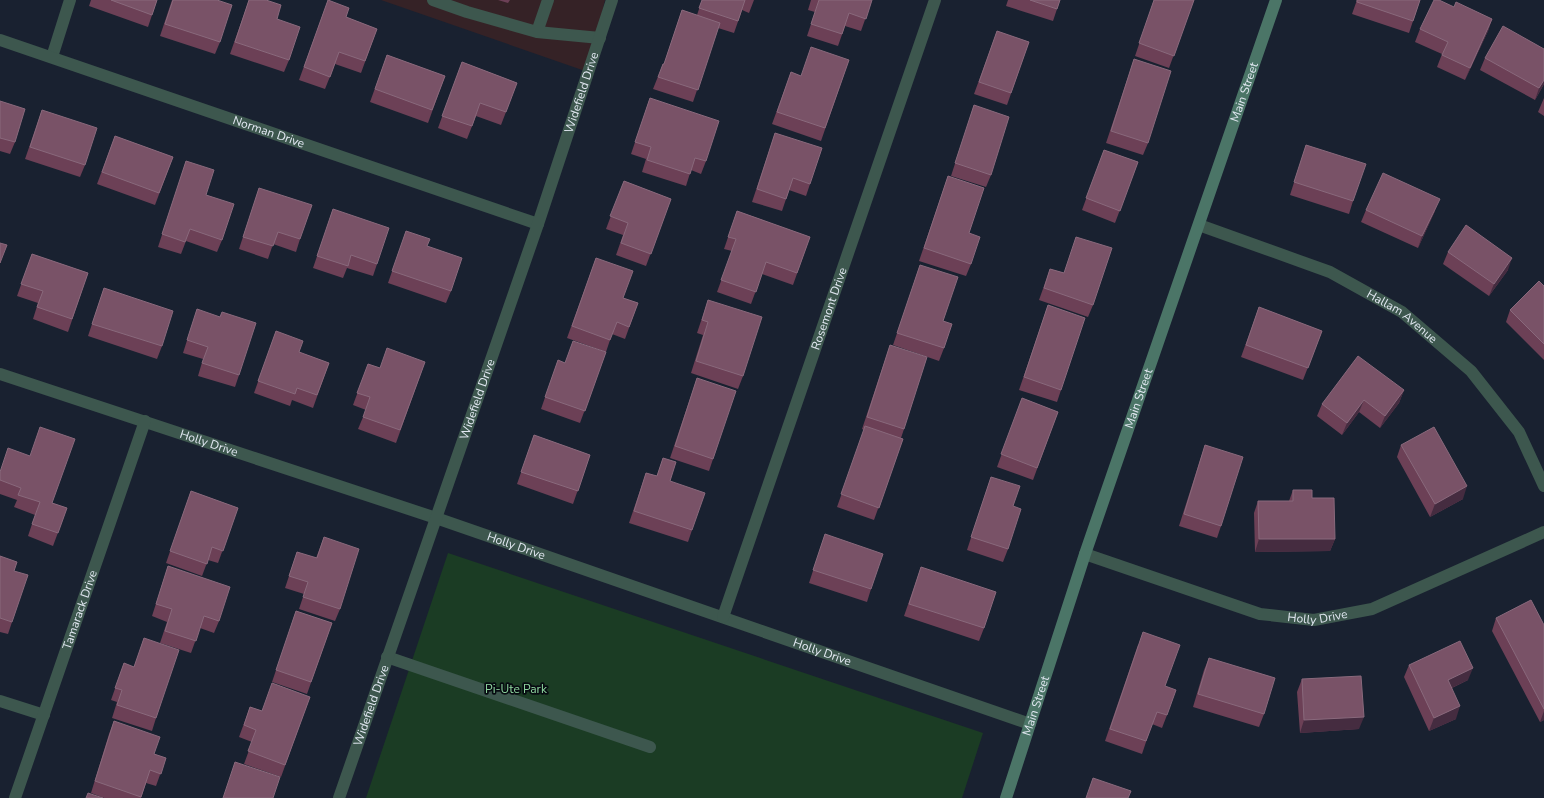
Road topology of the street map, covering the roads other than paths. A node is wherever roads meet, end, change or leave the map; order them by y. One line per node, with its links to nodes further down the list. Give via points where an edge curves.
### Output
1 (70, 0): 10 (street)
2 (433, 0): 7 (street)
3 (548, 0): 7 (street)
4 (612, 0): 8 (street, Widefield Drive)
5 (936, 0): 19 (street, Rosemont Drive)
6 (1276, 0): 12 (main road, Main Street)
7 (536, 32): 8 (street)
8 (600, 38): 11 (street, Widefield Drive)
9 (0, 40): 10 (street, Norman Drive)
10 (52, 58): 11 (street, Norman Drive)
11 (538, 224): 16 (street, Widefield Drive)
12 (1199, 225): 15 (street, Hallam Avenue, via 1330,272 1402,312 1471,371 1519,432); 18 (main road, Main Street)
13 (0, 374): 14 (street, Holly Drive)
14 (145, 421): 16 (street, Holly Drive); 22 (street, Tamarack Drive)
15 (1544, 486)
16 (436, 518): 19 (street, Holly Drive); 20 (street, Widefield Drive)
17 (1544, 532): 18 (street, Holly Drive, via 1372,610 1314,620 1260,614)
18 (1085, 554): 23 (main road, Main Street)
19 (723, 617): 23 (street, Holly Drive)
20 (387, 657): 24 (street); 26 (street, Widefield Drive)
21 (0, 701): 22 (street)
22 (44, 715): 25 (street, Tamarack Drive)
23 (1030, 724): 27 (main road, Main Street)
24 (650, 746)
25 (15, 798)
26 (339, 798)
27 (1006, 798)

